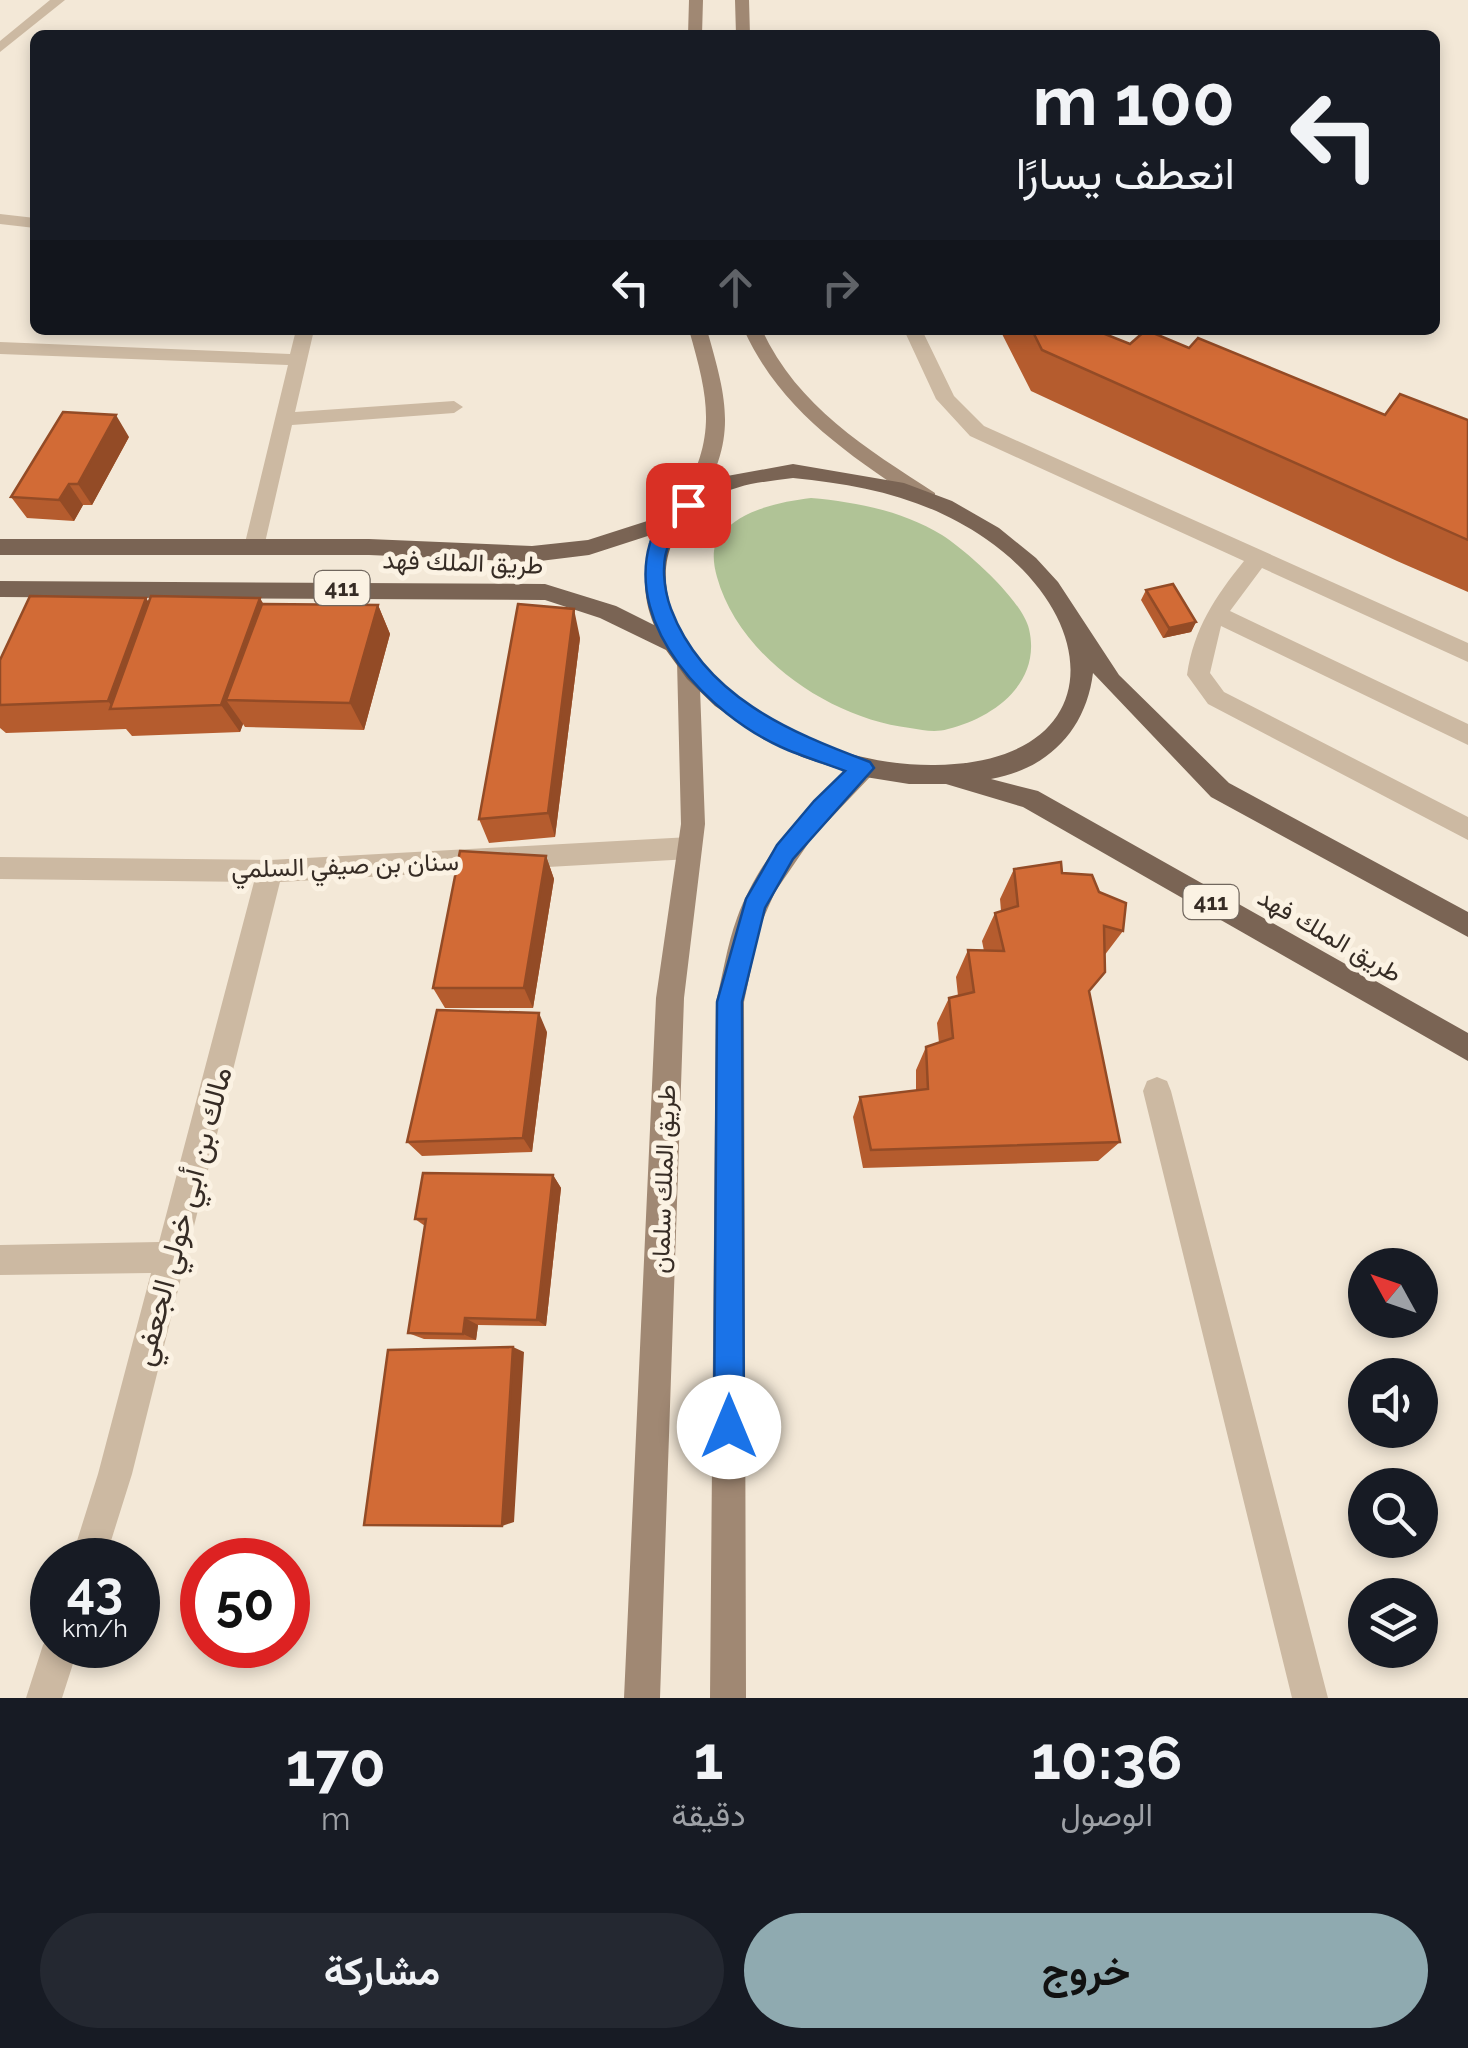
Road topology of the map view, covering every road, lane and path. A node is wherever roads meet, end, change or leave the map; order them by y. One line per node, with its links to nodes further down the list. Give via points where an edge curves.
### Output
1 (58, 0): 6 (street)
2 (696, 0): 4 (main road)
3 (742, 0): 5 (main road)
4 (696, 30)
5 (743, 30)
6 (0, 48)
7 (0, 220): 8 (street)
8 (30, 223)
9 (38, 335): 15 (street)
10 (305, 335): 16 (street)
11 (700, 335): 20 (main road, via 710,370 714,433 709,470)
12 (755, 335): 19 (main road, via 800,402)
13 (916, 335): 23 (street, via 959,420)
14 (0, 348): 15 (street)
15 (33, 350): 16 (street)
16 (298, 360): 18 (street)
17 (454, 407): 18 (street)
18 (284, 419): 22 (street)
19 (928, 498): 20 (main road, طريق الملك فهد, via 862,477 793,471 734,480); 26 (main road, طريق الملك فهد, via 992,532 1043,577)
20 (681, 512): 22 (main road, طريق الملك فهد / 411, via 589,547 532,554); 27 (main road, via 659,542 654,589)
21 (0, 547): 22 (main road, طريق الملك فهد / 411)
22 (254, 547)
23 (1258, 558): 25 (street); 28 (street)
24 (0, 589): 27 (main road, طريق الملك فهد / 411, via 545,592 608,612)
25 (1216, 614): 29 (street); 32 (street, via 1201,641 1198,675 1216,698)
26 (1076, 630): 31 (main road, via 1084,684 1062,730 1016,764); 36 (main road, via 1112,681 1220,790)
27 (681, 652): 30 (main road, via 718,694 785,740); 33 (main road, طريق الملك سلمان)
28 (1468, 653)
29 (1468, 736)
30 (863, 768): 31 (main road); 45 (main road, via 785,852 754,906 730,1002)
31 (946, 777): 37 (main road, طريق الملك فهد / 411, via 1030,798)
32 (1468, 829)
33 (690, 848): 35 (street, سنان بن صيفي السلمي); 44 (main road, طريق الملك سلمان, via 670,998)
34 (0, 868): 35 (street, سنان بن صيفي السلمي)
35 (270, 870): 39 (street, مالك بن أبي خولي الجعفي)
36 (1468, 924)
37 (1468, 1048)
38 (1156, 1091): 46 (street)
39 (171, 1257): 40 (street); 41 (street, مالك بن أبي خولي الجعفي)
40 (0, 1260)
41 (95, 1538)
42 (53, 1668): 43 (street)
43 (44, 1698)
44 (642, 1698)
45 (728, 1698)
46 (1310, 1698)

